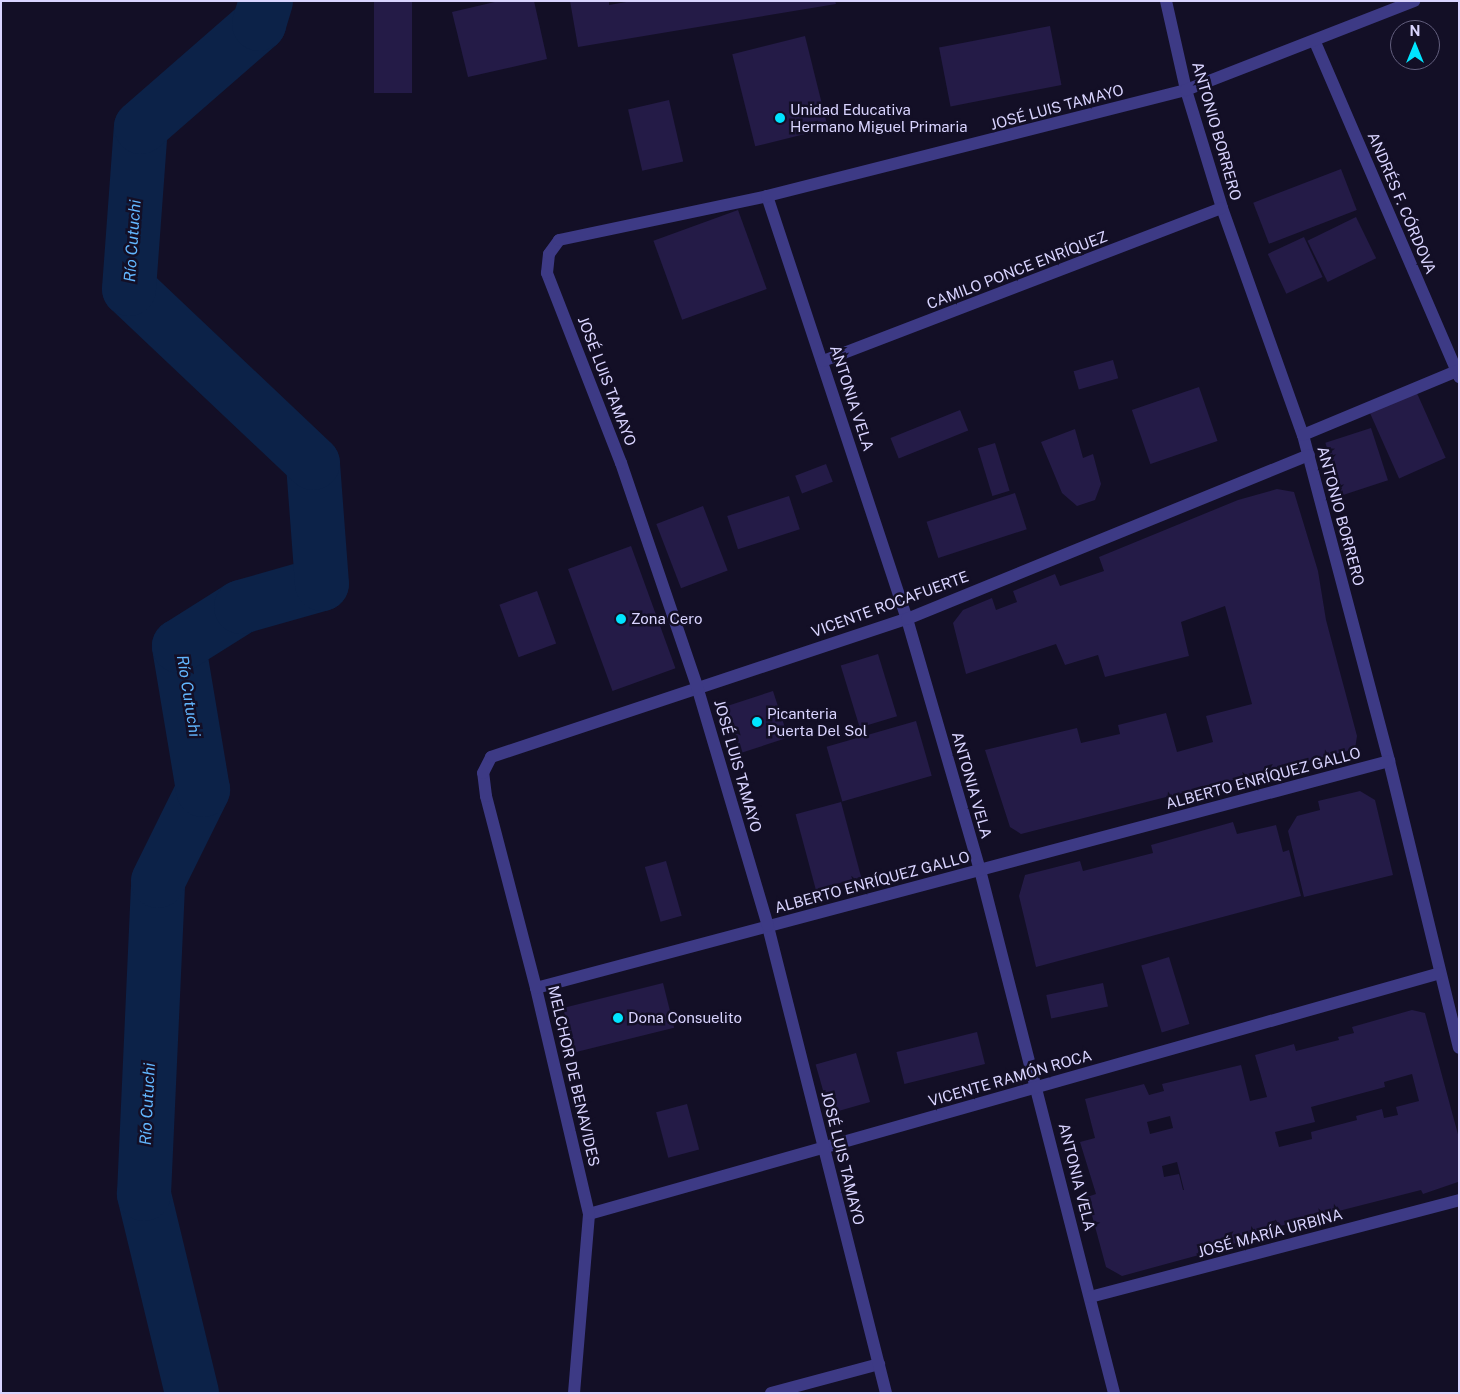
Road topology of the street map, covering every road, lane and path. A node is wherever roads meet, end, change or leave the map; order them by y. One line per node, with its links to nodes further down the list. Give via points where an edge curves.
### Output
1 (1166, 1): 4 (street, ANTONIO BORRERO)
2 (1414, 1): 3 (street, JOSÉ LUIS TAMAYO)
3 (1315, 42): 4 (street, JOSÉ LUIS TAMAYO); 8 (street, ANDRÉS F. CÓRDOVA)
4 (1186, 90): 5 (street, JOSÉ LUIS TAMAYO); 6 (street, ANTONIO BORRERO)
5 (767, 196): 7 (street, ANTONIA VELA); 12 (street, JOSÉ LUIS TAMAYO, via 559,240 549,254 547,273 621,463)
6 (1222, 208): 7 (street, CAMILO PONCE ENRÍQUEZ); 9 (street, ANTONIO BORRERO)
7 (823, 361): 11 (street, ANTONIA VELA)
8 (1458, 373): 9 (street)
9 (1303, 435): 10 (street, ANTONIO BORRERO)
10 (1309, 455): 11 (street, VICENTE ROCAFUERTE); 13 (street, ANTONIO BORRERO)
11 (907, 619): 12 (street, VICENTE ROCAFUERTE); 15 (street, ANTONIA VELA)
12 (698, 689): 14 (street, VICENTE ROCAFUERTE, via 491,757); 16 (street, JOSÉ LUIS TAMAYO)
13 (1389, 761): 15 (street, ALBERTO ENRÍQUEZ GALLO); 17 (street, ANTONIO BORRERO)
14 (483, 773): 18 (street, MELCHOR DE BENAVIDES, via 486,796)
15 (980, 870): 16 (street, ALBERTO ENRÍQUEZ GALLO); 20 (street, ANTONIA VELA)
16 (768, 926): 18 (street, ALBERTO ENRÍQUEZ GALLO); 21 (street, JOSÉ LUIS TAMAYO)
17 (1440, 973): 19 (street, ANTONIO BORRERO); 20 (street, VICENTE RAMÓN ROCA)
18 (536, 988): 23 (street, MELCHOR DE BENAVIDES)
19 (1459, 1048)
20 (1038, 1087): 21 (street, VICENTE RAMÓN ROCA); 24 (street, ANTONIA VELA)
21 (824, 1148): 23 (street, VICENTE RAMÓN ROCA); 25 (street, JOSÉ LUIS TAMAYO)
22 (1459, 1200): 24 (street, JOSÉ MARÍA URBINA)
23 (589, 1214): 26 (street, MELCHOR DE BENAVIDES)
24 (1090, 1297): 29 (street, ANTONIA VELA)
25 (879, 1364): 27 (street); 28 (street, JOSÉ LUIS TAMAYO)
26 (574, 1393)
27 (771, 1393)
28 (886, 1393)
29 (1114, 1393)

